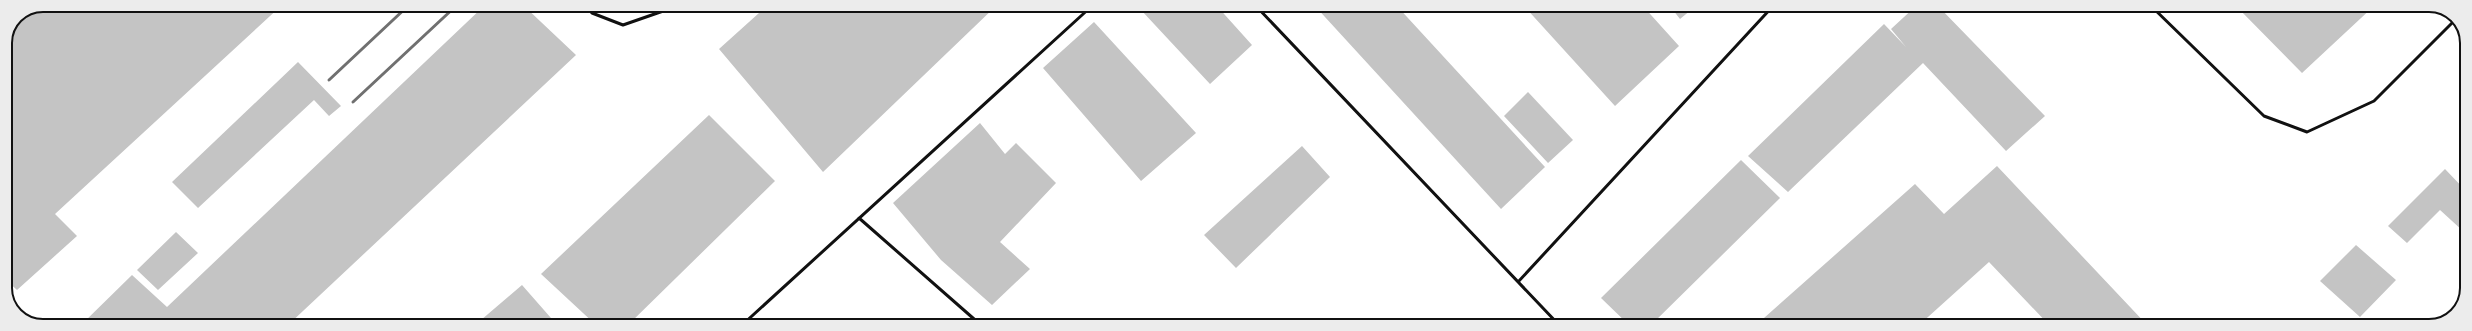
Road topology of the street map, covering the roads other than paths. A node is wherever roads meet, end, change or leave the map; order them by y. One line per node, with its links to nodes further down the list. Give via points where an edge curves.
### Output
1 (590, 12): 2 (lane, via 623,25)
2 (660, 12)
3 (1085, 12): 8 (lane)
4 (1262, 12): 9 (lane)
5 (1768, 12): 9 (lane)
6 (2157, 12): 7 (lane, via 2264,116 2307,132 2374,102)
7 (2452, 23)
8 (859, 218): 10 (lane); 11 (lane)
9 (1518, 282): 12 (lane)
10 (749, 319)
11 (974, 319)
12 (1553, 319)

